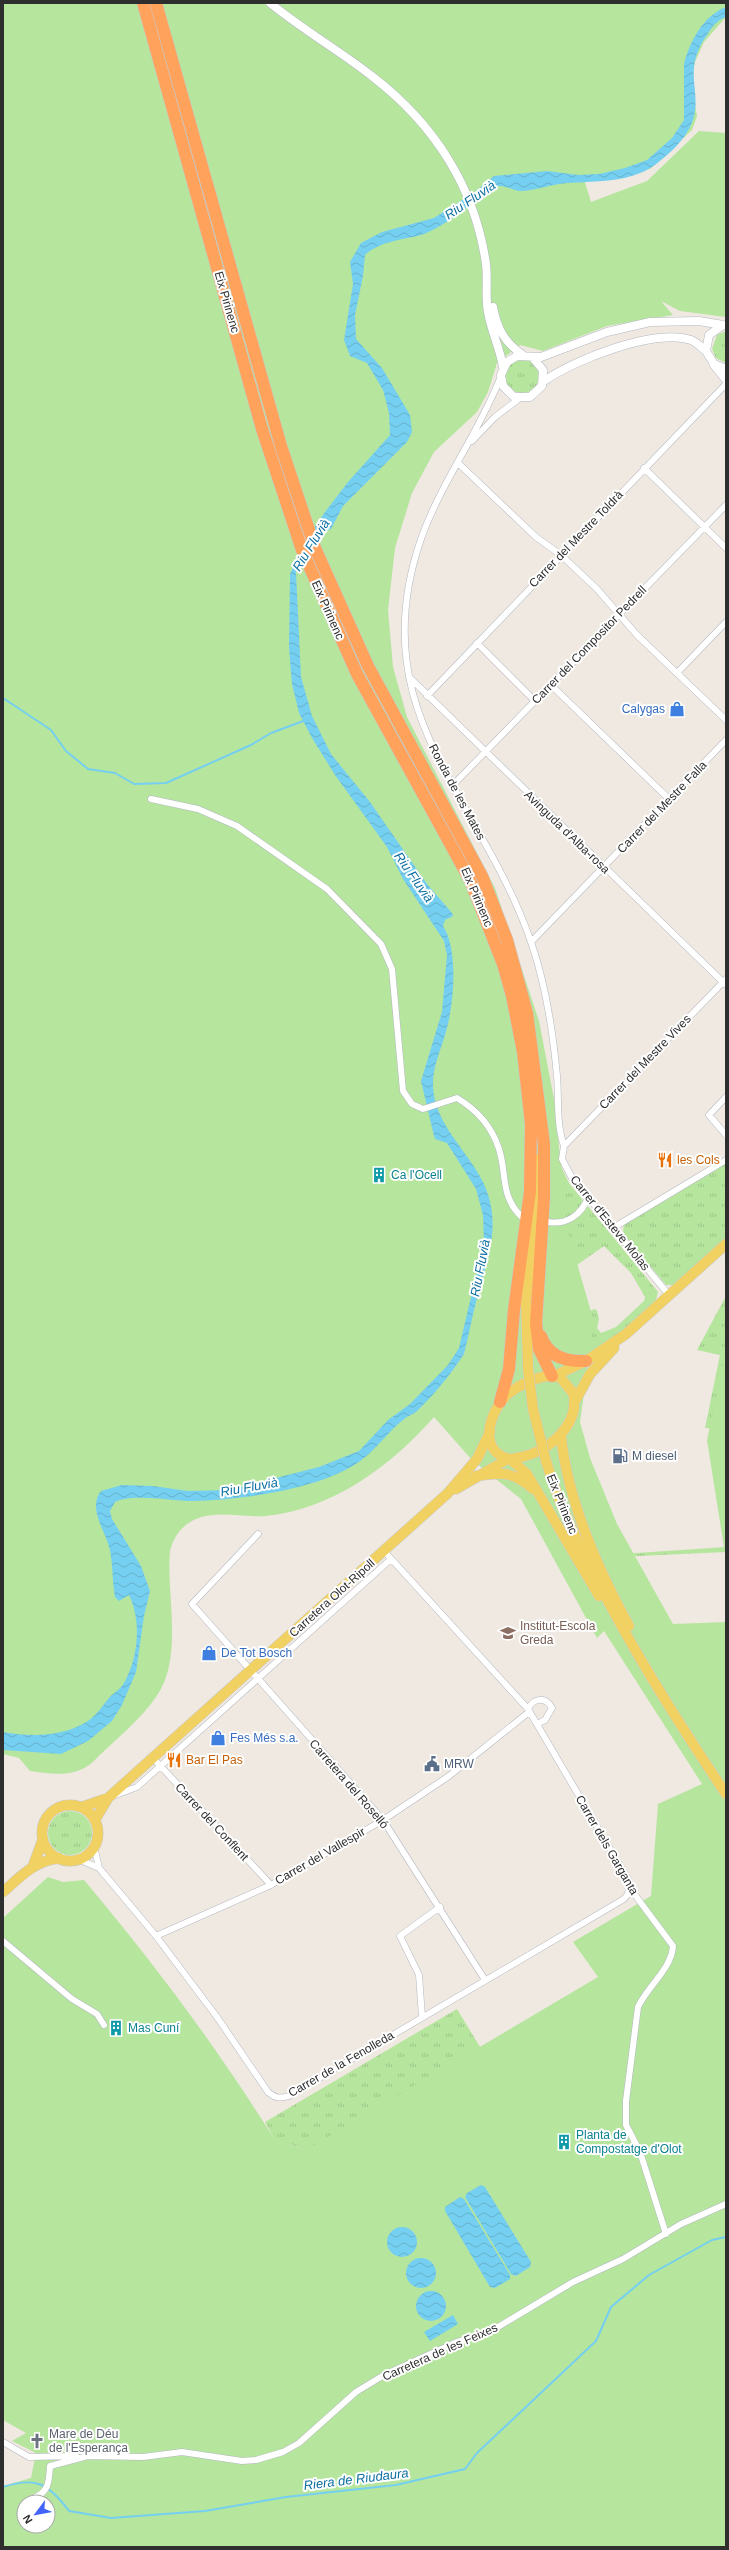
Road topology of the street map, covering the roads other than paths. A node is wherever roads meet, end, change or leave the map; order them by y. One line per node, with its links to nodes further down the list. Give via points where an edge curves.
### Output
1 (143, 3): 41 (highway, Eix Pirinenc, via 284,498 324,603 357,674 453,846 485,914 503,964 519,1026)
2 (156, 3): 41 (highway, Eix Pirinenc, via 293,483 315,548 368,666 468,847 507,940 527,1013 536,1069)
3 (270, 3): 4 (street, via 373,77 402,102 433,135 468,195 477,221)
4 (487, 286): 7 (street, via 501,332 510,347); 11 (street, via 488,312)
5 (724, 325): 6 (street, via 709,335); 8 (street, via 698,321 650,322 607,332 576,342 549,355)
6 (706, 350): 9 (street); 13 (street, via 687,339 641,342 582,360 559,370)
7 (523, 355): 8 (street); 11 (street, via 512,358)
8 (533, 358): 13 (street, via 541,365)
9 (714, 364): 10 (street); 12 (street)
10 (726, 369)
11 (502, 371): 15 (street, via 506,390); 16 (street, Ronda de les Mates)
12 (726, 380)
13 (544, 381): 15 (street, via 535,395)
14 (726, 384): 18 (street, Carrer del Mestre Toldrà)
15 (520, 398): 16 (street, Ronda de les Mates, via 495,417)
16 (471, 442): 17 (street, Ronda de les Mates)
17 (458, 463): 22 (street, via 536,537); 27 (street, Ronda de les Mates, via 427,522 410,577 404,634)
18 (644, 468): 20 (street); 22 (street, Carrer del Mestre Toldrà)
19 (726, 505): 20 (street, Carrer del Compositor Pedrell)
20 (704, 527): 21 (street); 23 (street, Carrer del Compositor Pedrell)
21 (726, 548)
22 (561, 555): 23 (street); 25 (street, Carrer del Mestre Toldrà)
23 (619, 614): 26 (street); 28 (street, Carrer del Compositor Pedrell)
24 (726, 622): 26 (street)
25 (477, 643): 29 (street, Carrer del Mestre Toldrà); 30 (street)
26 (677, 673): 31 (street)
27 (409, 677): 29 (street, Avinguda d'Alba-rosa); 34 (street, Ronda de les Mates, via 421,722)
28 (551, 685): 30 (street, Carrer del Compositor Pedrell); 36 (street)
29 (427, 696): 33 (street, Avinguda d'Alba-rosa)
30 (535, 701): 33 (street, Carrer del Compositor Pedrell)
31 (726, 720)
32 (726, 740): 36 (street, Carrer del Mestre Falla)
33 (485, 752): 34 (street, Carrer del Compositor Pedrell); 37 (street, Avinguda d'Alba-rosa)
34 (452, 786): 38 (street, Ronda de les Mates, via 503,878)
35 (151, 798): 46 (street, via 198,809 237,826 327,889 381,944 392,969 403,1091 412,1104 423,1109 457,1098 475,1109 499,1149 502,1176 509,1199)
36 (669, 799): 37 (street, Carrer del Mestre Falla)
37 (603, 868): 38 (street, Carrer del Mestre Falla); 39 (street, Avinguda d'Alba-rosa)
38 (531, 942): 43 (street, Ronda de les Mates, via 550,1021 558,1078 560,1136)
39 (725, 982): 43 (street, Carrer del Mestre Vives)
40 (726, 1097): 42 (street, via 709,1115)
41 (536, 1126): 51 (highway, via 544,1168); 55 (highway, via 509,1369); 65 (main road, Eix Pirinenc, bridge, via 538,1176 526,1303 528,1368 533,1409 546,1461 576,1540)
42 (726, 1135)
43 (564, 1146): 45 (street, Carrer d'Esteve Molas, via 562,1159 572,1178)
44 (726, 1160): 48 (street)
45 (588, 1198): 47 (street, via 584,1209 572,1219); 48 (street, Carrer d'Esteve Molas)
46 (522, 1217)
47 (548, 1222)
48 (613, 1228): 50 (street, Carrer d'Esteve Molas)
49 (726, 1244): 50 (main road)
50 (669, 1295): 52 (main road)
51 (536, 1323): 53 (highway, via 547,1348 557,1356 574,1362); 54 (highway, via 539,1349)
52 (626, 1334): 53 (main road); 56 (main road, via 590,1374)
53 (586, 1361): 54 (main road)
54 (553, 1376): 55 (main road, via 527,1382); 56 (main road, via 560,1377 569,1385 574,1393)
55 (500, 1402): 57 (main road, via 493,1415)
56 (574, 1403): 58 (main road, via 568,1424)
57 (490, 1432): 59 (main road, via 495,1451); 61 (main road, Carretera Olot-Ripoll, via 477,1459)
58 (561, 1435): 59 (main road, via 537,1452); 67 (main road, via 562,1455 572,1492 592,1546)
59 (509, 1459): 60 (main road, Carretera Olot-Ripoll); 62 (main road, via 527,1474)
60 (476, 1476): 61 (main road, Carretera Olot-Ripoll); 62 (main road, via 501,1472 519,1478)
61 (448, 1493): 64 (main road, Carretera Olot-Ripoll)
62 (540, 1496): 65 (main road, via 590,1583 611,1616)
63 (258, 1534): 66 (street, Carretera del Roselló, via 192,1604)
64 (387, 1555): 66 (main road, Carretera Olot-Ripoll); 68 (street, Carrer dels Garganta)
65 (625, 1632): 67 (main road, Eix Pirinenc)
66 (253, 1675): 70 (main road, Carretera Olot-Ripoll); 71 (street); 76 (street, Carretera del Roselló)
67 (667, 1703): 72 (main road, Eix Pirinenc)
68 (529, 1710): 69 (street, Carrer dels Garganta); 69 (street, via 536,1701 543,1699 552,1708 550,1714); 76 (street, Carrer del Vallespir, via 449,1776)
69 (537, 1724): 84 (street, Carrer dels Garganta, via 628,1881)
70 (153, 1758): 71 (street, Carrer del Conflent); 73 (main road, Carretera Olot-Ripoll)
71 (160, 1766): 73 (street, via 137,1787); 83 (street, Carrer del Conflent)
72 (726, 1794)
73 (108, 1798): 74 (main road, Carretera Olot-Ripoll); 75 (main road, Carretera Olot-Ripoll)
74 (82, 1807): 75 (main road); 77 (main road, via 65,1805 53,1811 45,1821)
75 (95, 1820): 78 (main road, via 98,1833)
76 (383, 1820): 83 (street, Carrer del Vallespir); 86 (street, Carretera del Roselló)
77 (44, 1839): 79 (main road, via 48,1848); 81 (main road)
78 (94, 1846): 80 (main road); 82 (street)
79 (58, 1858): 80 (main road); 81 (main road, via 47,1859)
80 (78, 1859): 82 (street)
81 (33, 1866): 85 (main road)
82 (99, 1868): 87 (street, Carrer de la Fenolleda)
83 (271, 1885): 87 (street, Carrer del Vallespir)
84 (629, 1887): 89 (street, Carrer de la Fenolleda, via 624,1899); 93 (street, Carrer dels Garganta, via 673,1946 668,1964 645,1993 638,2007 626,2101 626,2125 640,2152)
85 (3, 1892)
86 (440, 1908): 89 (street, Carretera del Roselló); 90 (street, via 400,1936 418,1975)
87 (156, 1936): 90 (street, Carrer de la Fenolleda, via 274,2097 289,2096)
88 (3, 1941): 91 (street, via 72,1999 97,2014)
89 (485, 1980): 90 (street, Carrer de la Fenolleda)
90 (422, 2017)
91 (104, 2026)
92 (726, 2204): 93 (street, Carretera de les Feixes)
93 (666, 2234): 95 (street, Carretera de les Feixes, via 623,2259 573,2282 502,2325 384,2375 356,2392 299,2443 283,2452 256,2460 242,2461 182,2452 143,2457)
94 (3, 2442): 95 (street, via 29,2457)
95 (88, 2456): 96 (street, Carretera de les Feixes, via 50,2466 48,2484)
96 (42, 2494)

